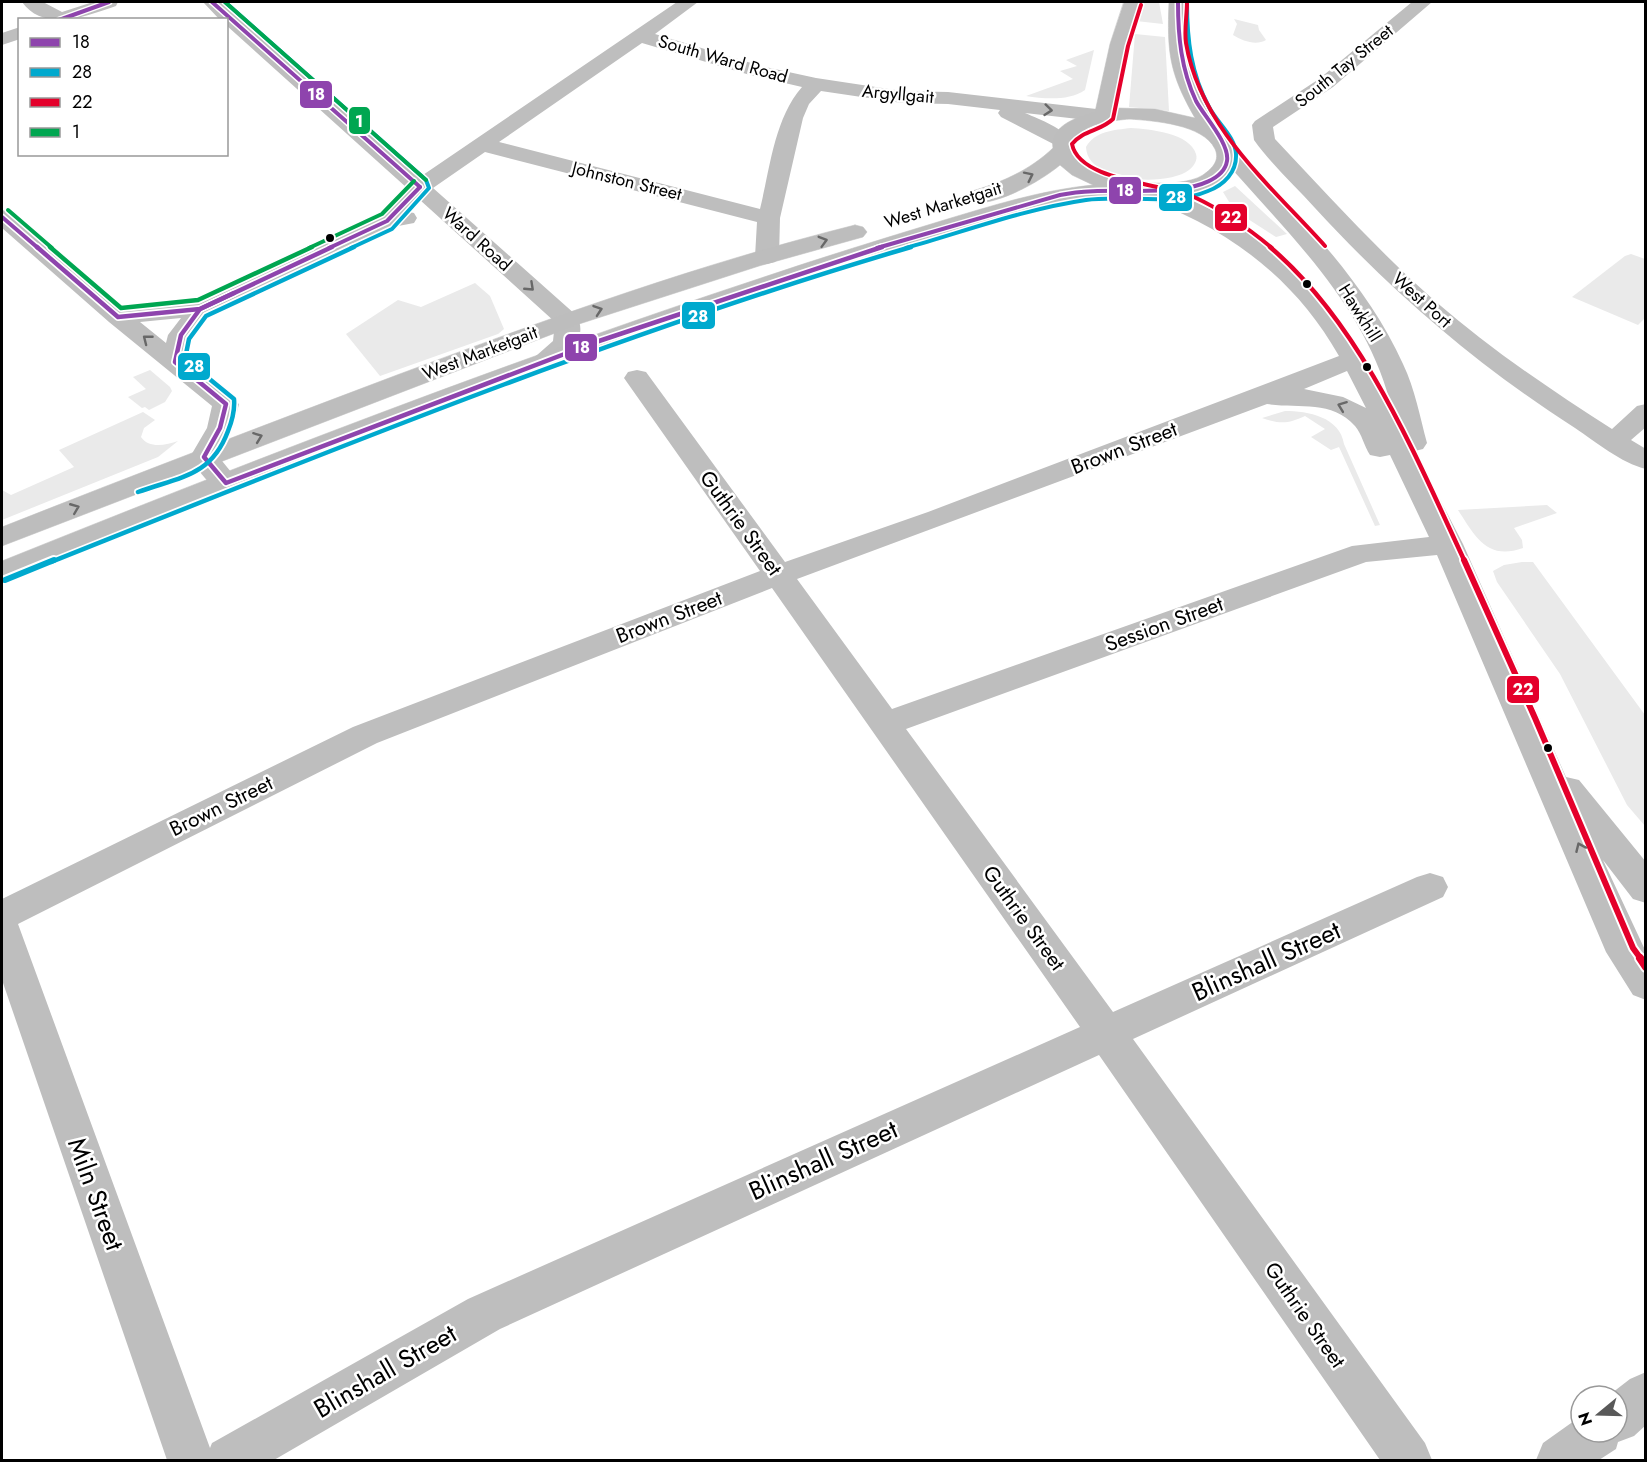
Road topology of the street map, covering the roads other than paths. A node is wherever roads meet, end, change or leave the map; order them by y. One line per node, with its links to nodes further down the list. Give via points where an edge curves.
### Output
1 (31, 2): 8 (street)
2 (109, 2): 9 (street)
3 (212, 2): 20 (street, Ward Road)
4 (689, 2): 11 (street)
5 (1133, 2): 15 (main road, via 1124,22)
6 (1178, 2): 18 (main road, via 1177,43 1185,76 1203,116)
7 (1423, 2): 16 (street, South Tay Street, via 1332,81)
8 (57, 18)
9 (62, 18)
10 (18, 34): 12 (street)
11 (640, 36): 13 (street, South Ward Road); 17 (street)
12 (2, 39)
13 (811, 83): 14 (street, Argyllgait); 23 (street, South Ward Road, via 793,118)
14 (990, 105): 15 (street, Argyllgait, one-way to 15); 19 (street, Argyllgait, via 1039,127)
15 (1105, 116): 18 (main road, West Marketgait, via 1140,113 1171,117 1203,128); 19 (main road, West Marketgait, via 1074,128)
16 (1262, 125): 36 (street, West Port, via 1265,140 1347,228 1449,326 1506,370)
17 (484, 145): 20 (street); 23 (street, Johnston Street)
18 (1224, 145): 21 (main road, via 1228,156 1225,167 1208,181 1174,190); 40 (street, Hawkhill, via 1305,235 1372,330 1391,365)
19 (1063, 147): 21 (main road, via 1070,163 1085,174 1108,184); 26 (main road, West Marketgait, one-way to 19, via 983,195 1042,170)
20 (420, 187): 24 (street, Ward Road); 25 (street)
21 (1140, 190): 30 (street, Hawkhill, via 1191,207 1247,238 1314,303); 32 (main road, West Marketgait, via 1104,189 1042,198 796,273)
22 (2, 217): 28 (street)
23 (769, 218): 26 (street, South Ward Road)
24 (456, 220): 25 (street, via 429,217); 29 (street, Ward Road, one-way to 29)
25 (387, 221): 27 (street)
26 (767, 257): 29 (main road, West Marketgait, one-way to 26)
27 (200, 309): 28 (street); 31 (street, via 181,335)
28 (118, 317): 31 (street, one-way to 28)
29 (567, 320): 32 (street, via 566,343); 37 (main road, West Marketgait, one-way to 29)
30 (1353, 360): 34 (street, Brown Street); 40 (street, Hawkhill)
31 (175, 362): 37 (street, via 225,404 220,428)
32 (541, 363): 39 (main road, West Marketgait)
33 (637, 378): 44 (street, Guthrie Street)
34 (1258, 398): 40 (street, one-way to 34, via 1380,450 1365,422 1354,411 1307,397); 44 (street, Brown Street)
35 (1646, 412): 36 (street)
36 (1614, 442): 38 (street, West Port)
37 (204, 457): 39 (street); 41 (main road, West Marketgait, one-way to 37)
38 (1646, 460)
39 (226, 483): 43 (main road, West Marketgait)
40 (1433, 512): 42 (street, Hawkhill)
41 (2, 537)
42 (1448, 544): 45 (street, Session Street, via 1362,553); 46 (street, Hawkhill)
43 (2, 572)
44 (778, 575): 45 (street, Guthrie Street); 49 (street, Brown Street, via 365,735)
45 (885, 724): 52 (street, Guthrie Street)
46 (1538, 752): 48 (street, Hawkhill); 51 (street, Hawkhill, one-way to 46, via 1625,952)
47 (1430, 887): 52 (street, Blinshall Street)
48 (1646, 888)
49 (2, 915)
50 (2, 928): 56 (street, Miln Street)
51 (1646, 984)
52 (1106, 1032): 57 (street, Blinshall Street, via 484,1314); 58 (street, Guthrie Street)
53 (1646, 1395): 54 (street)
54 (1629, 1409)
55 (1583, 1444): 59 (street)
56 (191, 1461)
57 (230, 1461)
58 (1408, 1461)
59 (1560, 1461)

